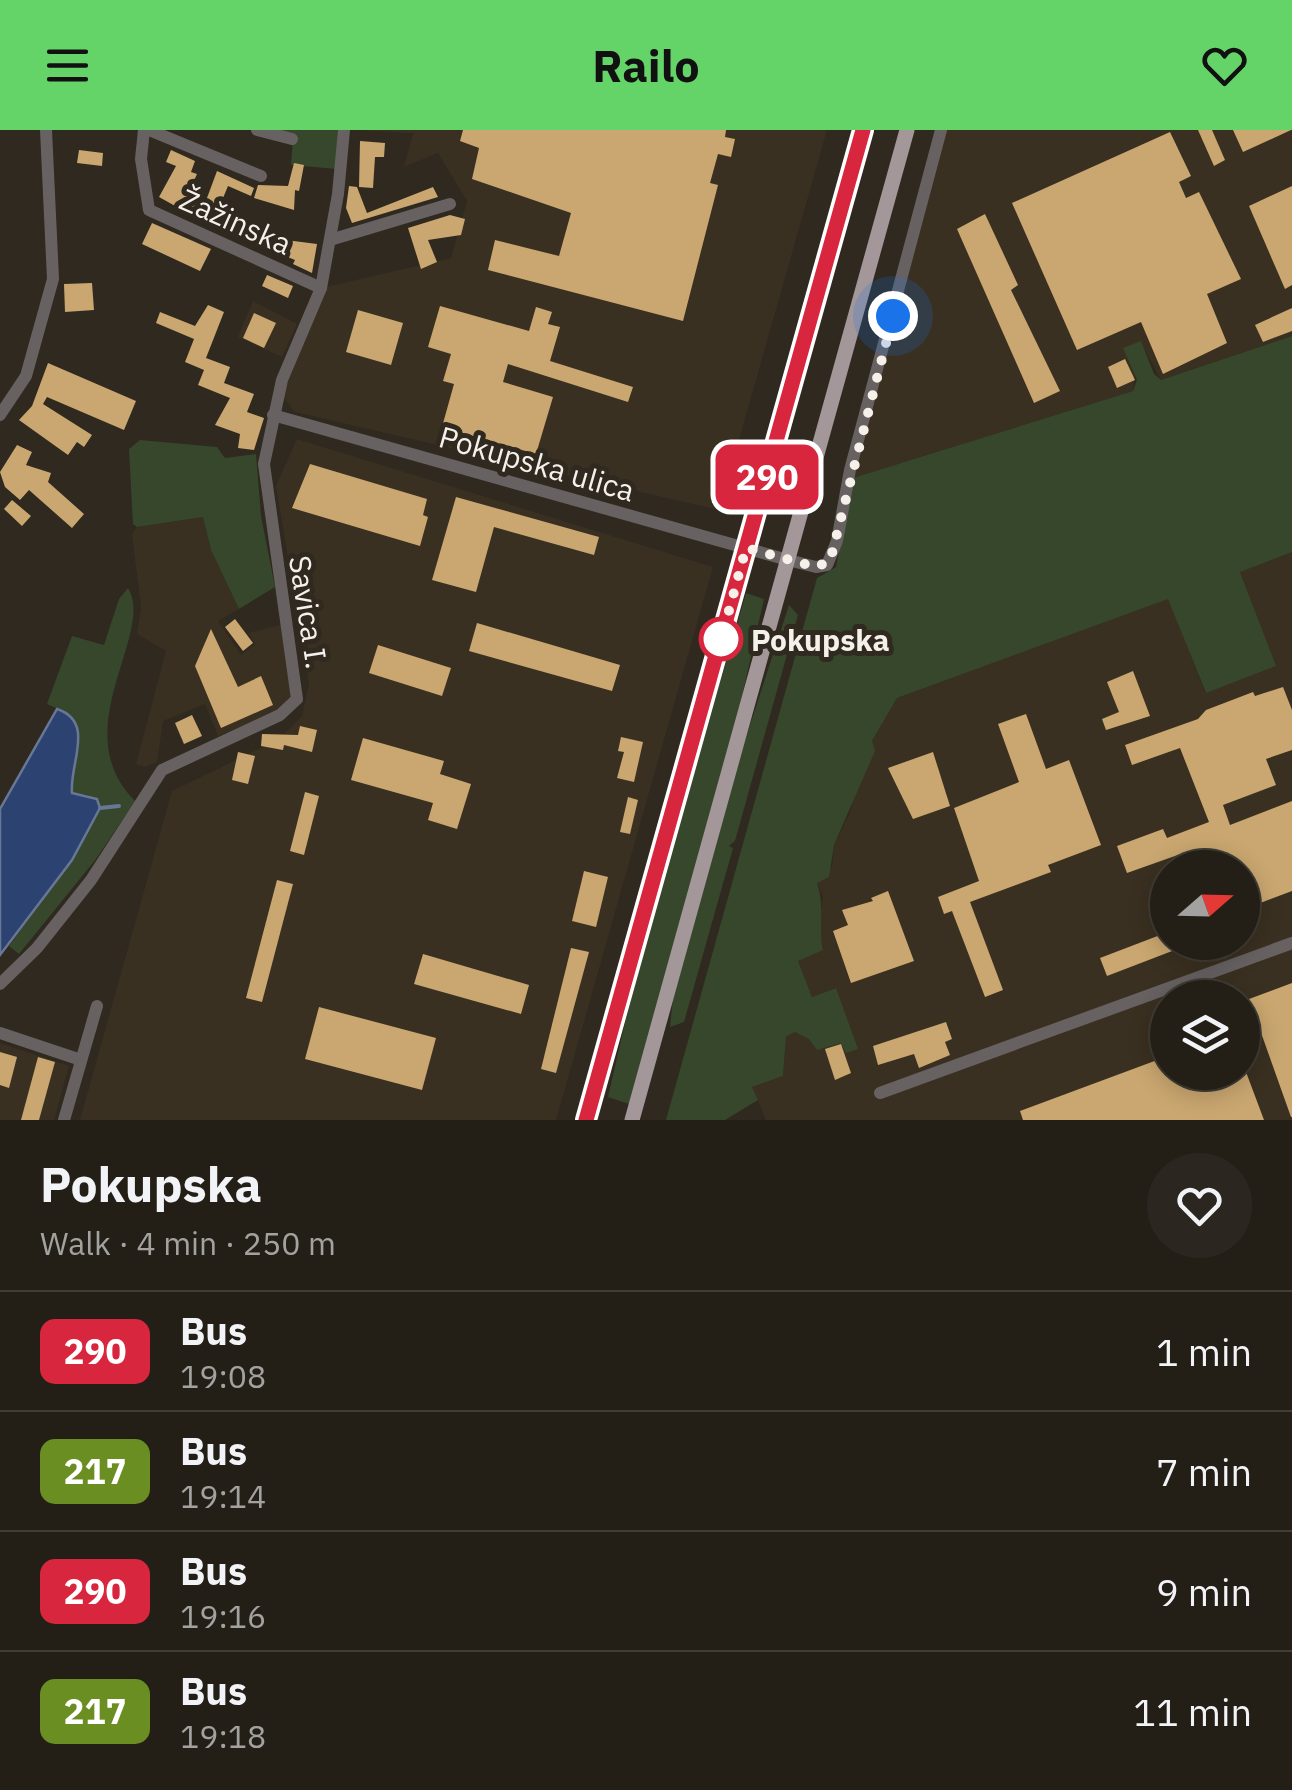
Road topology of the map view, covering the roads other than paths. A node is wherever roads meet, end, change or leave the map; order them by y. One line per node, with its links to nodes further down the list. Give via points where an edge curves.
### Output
1 (46, 130): 13 (street, via 54,280 26,376)
2 (146, 130): 9 (street, Žažinska); 12 (street, Žažinska, via 141,159 149,210)
3 (256, 130): 8 (street)
4 (344, 130): 11 (street, Savica I.)
5 (863, 130): 15 (main road)
6 (908, 130): 16 (main road)
7 (941, 130): 16 (street, via 833,556 820,567)
8 (292, 140)
9 (261, 176)
10 (450, 204): 11 (street)
11 (330, 240): 12 (street, Savica I.)
12 (321, 288): 14 (street, Savica I.)
13 (0, 415)
14 (273, 415): 15 (street, Pokupska ulica); 18 (street, Savica I., via 264,485 298,699 280,715 162,770 90,880)
15 (746, 548): 16 (street, Pokupska ulica); 24 (main road)
16 (788, 560): 25 (main road)
17 (1292, 943): 22 (street)
18 (0, 984)
19 (98, 1006): 21 (street)
20 (0, 1033): 21 (street)
21 (81, 1060): 23 (street)
22 (880, 1092)
23 (64, 1120)
24 (586, 1120)
25 (632, 1120)

